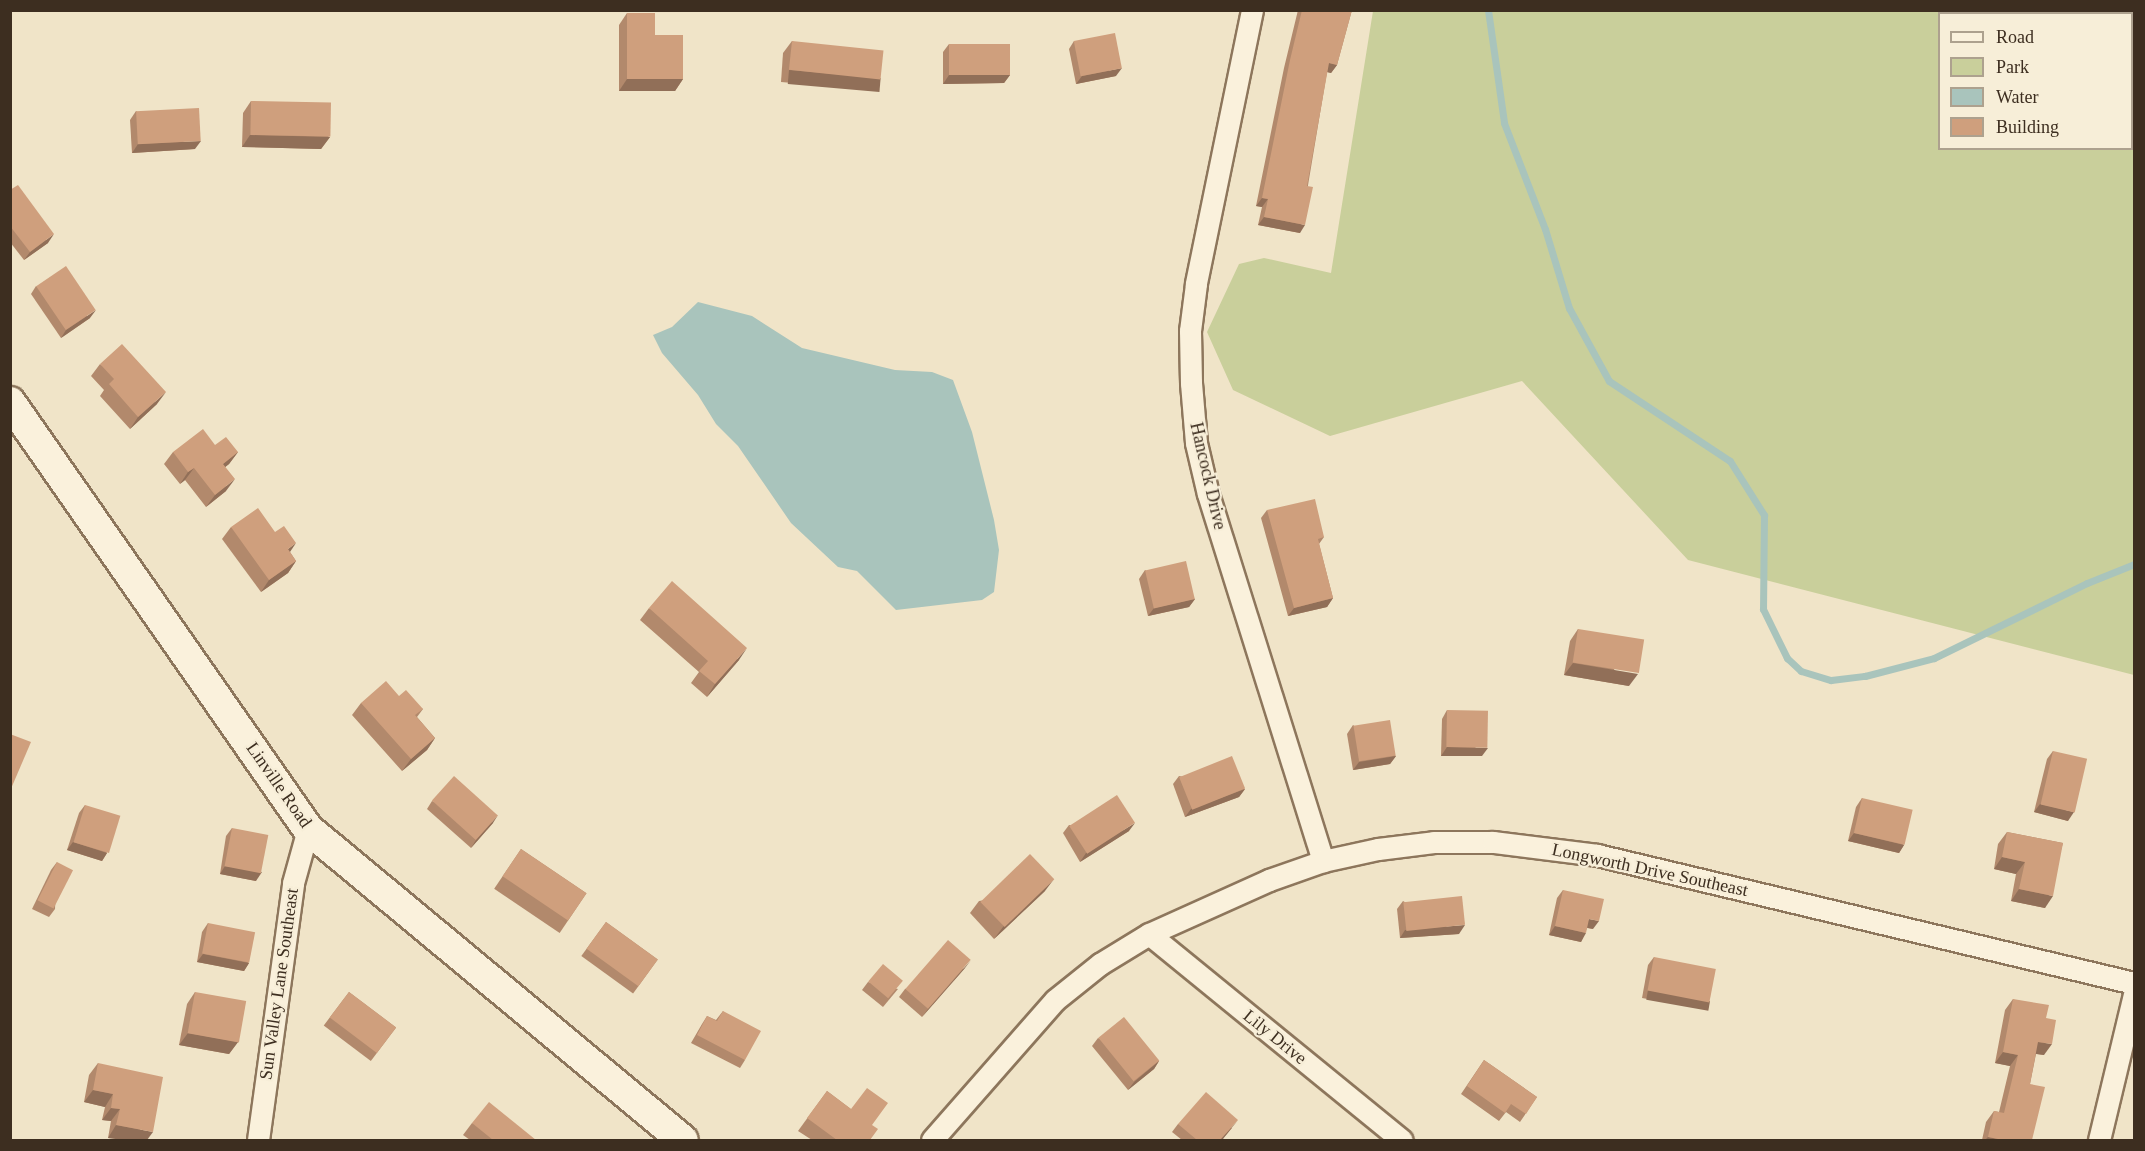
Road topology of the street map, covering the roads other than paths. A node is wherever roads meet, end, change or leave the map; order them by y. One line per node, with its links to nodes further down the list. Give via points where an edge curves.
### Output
1 (1252, 10): 4 (street, Hancock Drive, via 1196,284 1190,331 1191,383 1197,442 1208,494)
2 (10, 402): 3 (main road, Linville Road)
3 (308, 829): 8 (street, Sun Valley Lane Southeast, via 293,882); 9 (main road, Linville Road)
4 (1323, 861): 5 (street, Longworth Drive Southeast, via 1248,889); 6 (street, Longworth Drive Southeast, via 1434,842 1543,847 1597,855)
5 (1149, 934): 10 (street, Longworth Drive Southeast, via 1100,964 1055,1000); 11 (street, Lily Drive)
6 (2134, 982)
7 (2134, 994): 12 (street)
8 (258, 1140)
9 (683, 1140)
10 (932, 1140)
11 (1402, 1140)
12 (2099, 1140)

